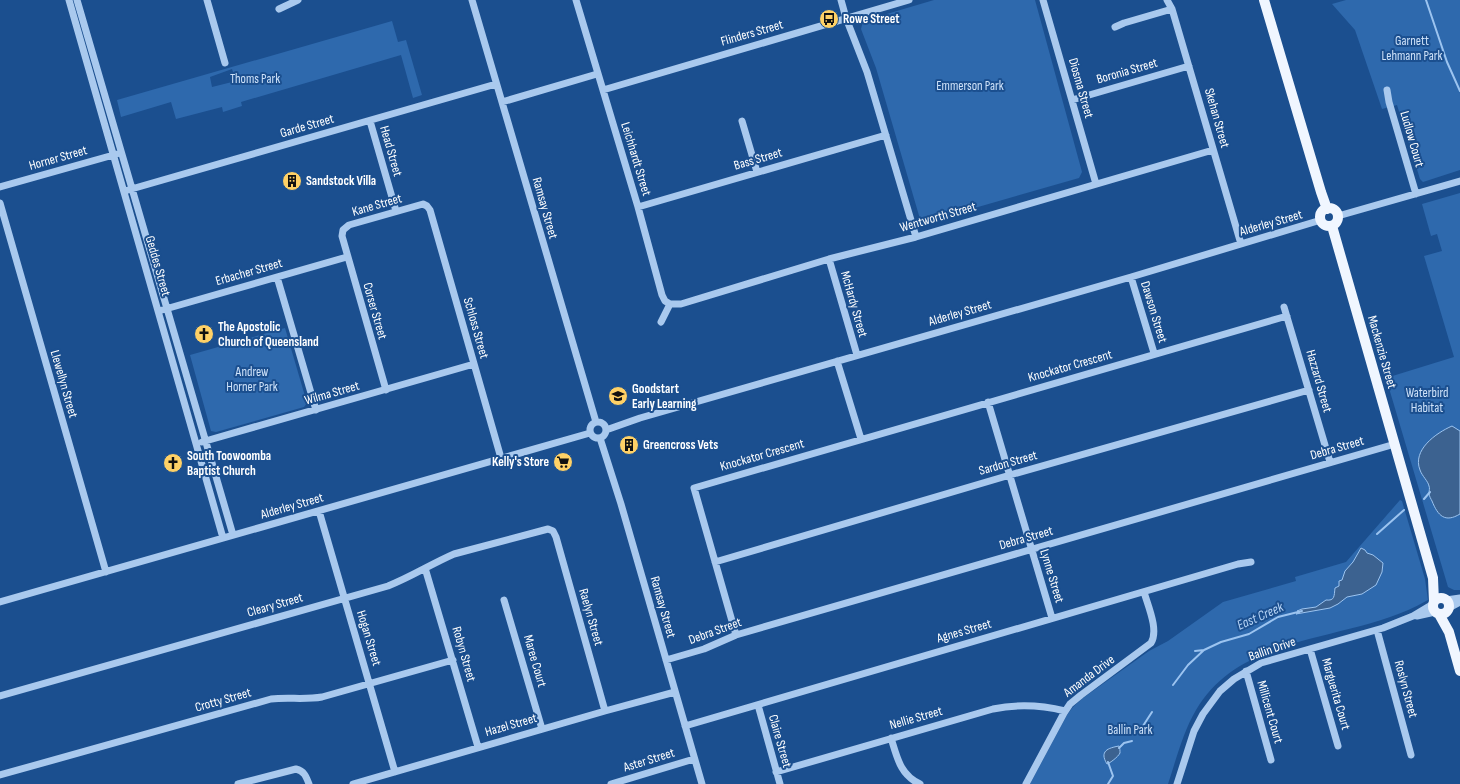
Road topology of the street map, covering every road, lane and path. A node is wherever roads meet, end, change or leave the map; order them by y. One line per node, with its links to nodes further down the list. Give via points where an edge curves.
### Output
1 (69, 0): 15 (street, Geddes Street)
2 (77, 0): 13 (street, Geddes Street)
3 (207, 0): 17 (street)
4 (298, 0): 12 (street)
5 (472, 0): 20 (street, Ramsay Street)
6 (576, 0): 19 (street, Leichhardt Street)
7 (841, 0): 14 (street)
8 (909, 0): 14 (street, Flinders Street)
9 (1043, 0): 23 (street, Diosma Street)
10 (1264, 0): 41 (main road)
11 (1169, 3): 16 (street); 18 (street, Skehan Street)
12 (279, 9)
13 (83, 18): 15 (street); 29 (street, Geddes Street)
14 (846, 18): 21 (street, Flinders Street); 27 (street, via 867,72)
15 (75, 20): 30 (street, Geddes Street)
16 (1114, 28)
17 (225, 62)
18 (1189, 66): 23 (street, Boronia Street); 28 (street, Skehan Street)
19 (598, 74): 21 (street, Leichhardt Street); 24 (street)
20 (496, 84): 24 (street, Ramsay Street); 25 (street, Garde Street)
21 (602, 90): 40 (street, Leichhardt Street)
22 (1387, 90): 37 (street, Ludlow Court)
23 (1072, 100): 33 (street, Diosma Street)
24 (502, 102): 67 (street, Ramsay Street)
25 (370, 121): 35 (street, Garde Street); 42 (street, Head Street)
26 (742, 121): 31 (street)
27 (886, 135): 31 (street, Bass Street); 46 (street)
28 (1213, 150): 33 (street, Wentworth Street); 48 (street, Skehan Street)
29 (122, 153): 30 (street, Horner Street); 35 (street, Geddes Street)
30 (114, 155): 34 (street, Horner Street); 36 (street, Geddes Street)
31 (757, 172): 40 (street, Bass Street)
32 (1460, 181): 37 (street)
33 (1096, 184): 46 (street, Wentworth Street)
34 (0, 187)
35 (132, 189): 36 (street, Garde Street); 55 (street, Geddes Street)
36 (124, 192): 56 (street, Geddes Street)
37 (1416, 194): 43 (street)
38 (0, 203): 86 (street, Llewellyn Street)
39 (427, 206): 42 (street, Kane Street, via 420,205); 62 (street, Schloss Street)
40 (638, 207): 53 (street, Leichhardt Street, via 662,295)
41 (1327, 209): 43 (main road, via 1334,210); 44 (main road, via 1321,214)
42 (396, 212): 47 (street, Kane Street, via 348,225)
43 (1338, 216): 45 (main road, via 1337,222)
44 (1321, 220): 45 (main road, via 1326,226); 48 (street, Alderley Street)
45 (1332, 226): 74 (main road, Mackenzie Street)
46 (916, 237): 50 (street, Wentworth Street)
47 (342, 239): 49 (street, Corser Street)
48 (1241, 244): 52 (street, Alderley Street)
49 (347, 257): 51 (street, Erbacher Street); 63 (street, Corser Street)
50 (829, 259): 53 (street, Wentworth Street, via 681,304); 60 (street, McHardy Street)
51 (277, 277): 55 (street, Erbacher Street); 66 (street)
52 (1131, 277): 59 (street, Dawson Street); 60 (street, Alderley Street)
53 (670, 304): 58 (street)
54 (1284, 306): 57 (street, Hazzard Street)
55 (167, 308): 56 (street, Erbacher Street); 72 (street, Geddes Street)
56 (158, 311): 73 (street, Geddes Street)
57 (1287, 316): 59 (street, Knockator Crescent); 64 (street, Hazzard Street)
58 (661, 322)
59 (1154, 353): 65 (street, Knockator Crescent)
60 (857, 355): 61 (street, Alderley Street)
61 (837, 361): 68 (street, Alderley Street); 71 (street)
62 (474, 364): 63 (street, Wilma Street); 75 (street, Schloss Street)
63 (386, 390): 66 (street, Wilma Street)
64 (1308, 390): 76 (street, Hazzard Street); 77 (street, Sardon Street)
65 (988, 402): 71 (street, Knockator Crescent); 77 (street, Lynne Street)
66 (316, 410): 72 (street, Wilma Street)
67 (596, 422): 68 (street, via 603,424); 69 (street, via 590,427)
68 (606, 430): 70 (street)
69 (590, 433): 70 (street); 75 (street, Alderley Street)
70 (600, 438): 99 (street, Ramsay Street)
71 (861, 439): 83 (street, Knockator Crescent, via 690,486)
72 (206, 441): 73 (street, Wilma Street); 80 (street, Geddes Street)
73 (196, 444): 81 (street, Geddes Street)
74 (1395, 444): 76 (street, Debra Street); 93 (main road, Mackenzie Street)
75 (502, 458): 78 (street, Alderley Street)
76 (1330, 462): 82 (street, Debra Street)
77 (1010, 475): 82 (street, Lynne Street); 83 (street, Sardon Street)
78 (319, 511): 80 (street, Alderley Street); 88 (street, Hogan Street)
79 (553, 531): 85 (street, Cleary Street, via 541,530 454,554); 106 (street, Raelyn Street)
80 (233, 535): 81 (street, Alderley Street)
81 (223, 538): 86 (street, Alderley Street)
82 (1032, 549): 94 (street, Lynne Street); 96 (street, Debra Street)
83 (715, 562): 96 (street, Knockator Crescent)
84 (1251, 562): 87 (street, Agnes Street)
85 (426, 568): 88 (street, Cleary Street, via 388,586); 98 (street, Robyn Street)
86 (106, 572): 91 (street, Alderley Street)
87 (1144, 592): 94 (street, Agnes Street); 107 (street, Amanda Drive, via 1155,629 1151,644 1075,699)
88 (344, 598): 102 (street, Hogan Street); 104 (street, Cleary Street)
89 (1460, 598): 93 (street, Ballin Drive)
90 (504, 600): 109 (street, Maree Court)
91 (0, 602)
92 (1460, 602): 93 (street)
93 (1441, 606): 95 (street, Ballin Drive); 101 (main road, Mackenzie Street)
94 (1052, 618): 105 (street, Agnes Street)
95 (1377, 630): 97 (street, Ballin Drive); 113 (street, Roslyn Street)
96 (736, 635): 99 (street, Debra Street, via 704,649)
97 (1310, 649): 100 (street, Ballin Drive, via 1270,660); 111 (street, Marguerita Court)
98 (453, 660): 102 (street, Crotty Street); 112 (street, Robyn Street)
99 (666, 660): 103 (street, Ramsay Street)
100 (1246, 671): 115 (street, Millicent Court); 128 (street, Ballin Drive, via 1220,691 1202,714)
101 (1460, 671)
102 (370, 684): 116 (street, Hogan Street); 118 (street, Crotty Street, via 309,699 271,699)
103 (675, 692): 106 (street, Hazel Street); 108 (street, Ramsay Street)
104 (0, 696)
105 (758, 705): 108 (street, Agnes Street); 117 (street, Claire Street)
106 (605, 711): 109 (street, Hazel Street)
107 (1065, 711): 110 (street, Nellie Street, via 1034,705 1003,707); 127 (street, Amanda Drive)
108 (685, 726): 114 (street, Ramsay Street)
109 (542, 729): 112 (street, Hazel Street)
110 (891, 738): 117 (street, Nellie Street); 126 (street, via 902,769 908,777)
111 (1338, 746)
112 (478, 747): 116 (street, Hazel Street)
113 (1411, 755)
114 (694, 759): 119 (street, Aster Street); 124 (street, Ramsay Street)
115 (1271, 760)
116 (395, 772): 122 (street, Hazel Street)
117 (776, 772): 125 (street, Claire Street)
118 (0, 775)
119 (624, 782): 123 (street, Aster Street)
120 (238, 784): 121 (street, via 290,769 300,770)
121 (309, 784)
122 (354, 784)
123 (611, 784)
124 (702, 784)
125 (780, 784)
126 (920, 784)
127 (1026, 784)
128 (1177, 784)

